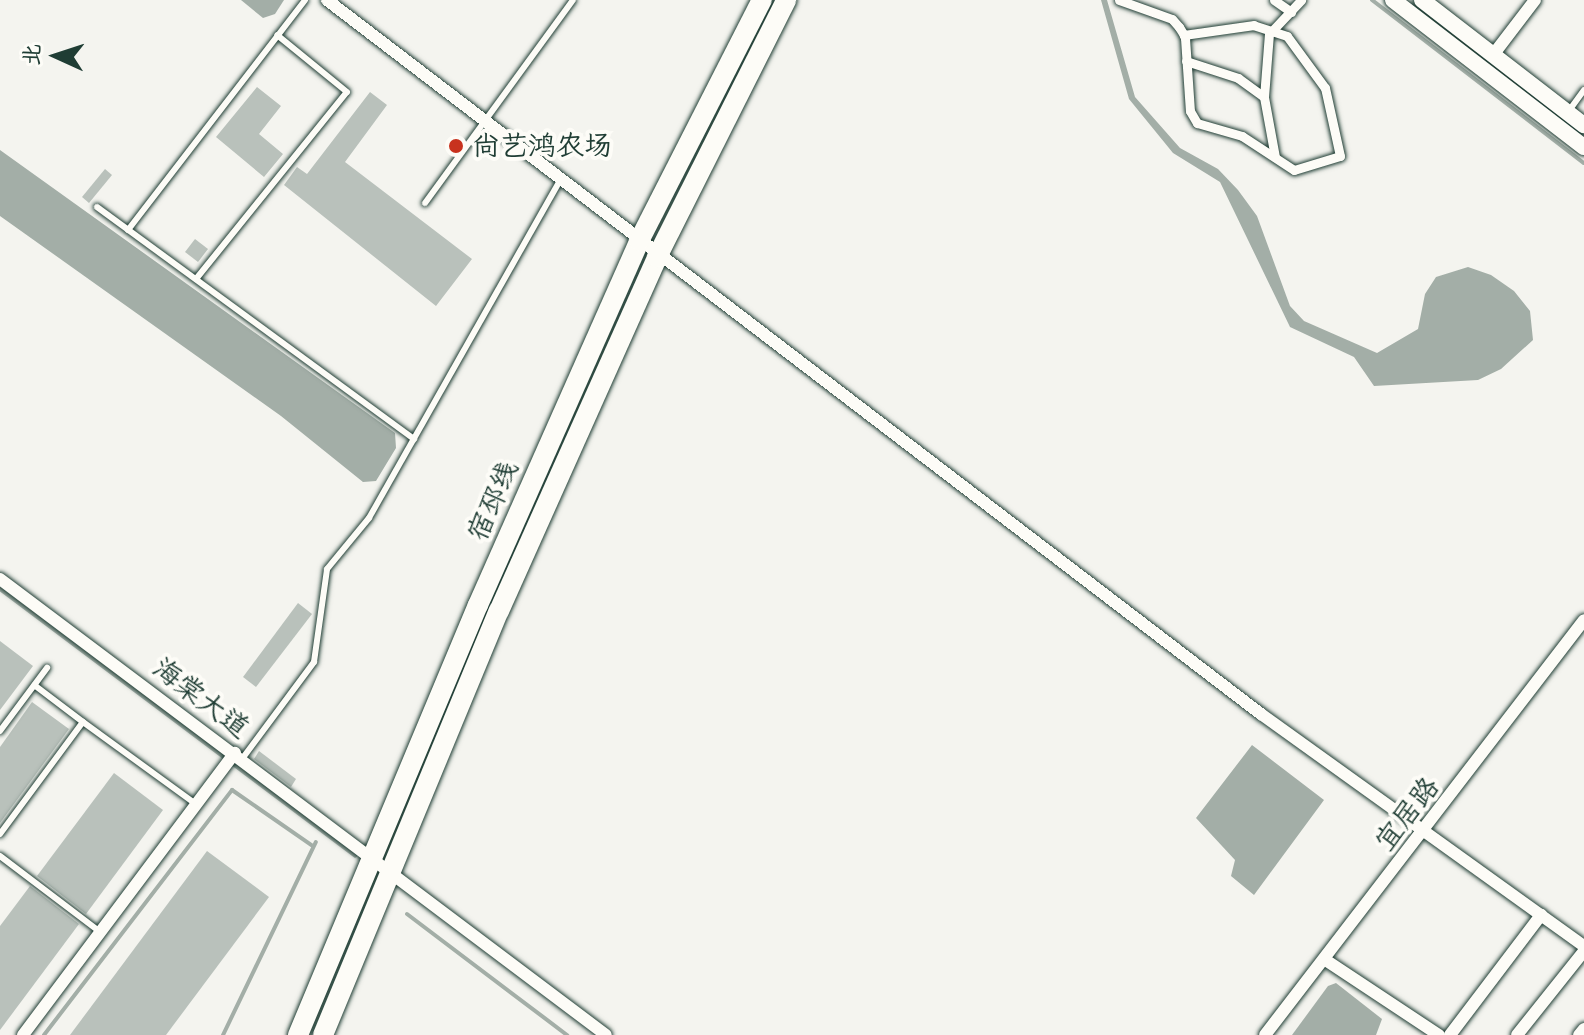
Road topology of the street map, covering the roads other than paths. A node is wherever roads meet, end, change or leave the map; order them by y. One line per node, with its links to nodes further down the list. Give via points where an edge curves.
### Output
1 (305, 0): 14 (lane)
2 (327, 0): 21 (street)
3 (573, 0): 21 (lane)
4 (762, 0): 29 (main road, 宿邳线)
5 (786, 0): 30 (main road, 宿邳线)
6 (1119, 0): 15 (street, via 1172,19)
7 (1274, 0): 12 (street)
8 (1301, 0): 12 (street)
9 (1393, 0): 23 (street)
10 (1422, 0): 16 (street)
11 (1535, 0): 16 (street)
12 (1291, 12): 13 (street)
13 (1275, 28): 15 (street, via 1254,25); 19 (street, via 1269,34); 24 (street, via 1287,36 1325,88 1340,156 1303,170)
14 (277, 35): 28 (lane); 31 (lane, via 347,92)
15 (1184, 35): 17 (street)
16 (1493, 55): 20 (street)
17 (1186, 61): 19 (street, via 1238,78); 24 (street, via 1190,111 1197,123 1242,136)
18 (1584, 90): 20 (lane)
19 (1264, 97): 24 (street)
20 (1568, 112): 22 (street)
21 (485, 123): 25 (street); 26 (lane)
22 (1584, 125)
23 (1584, 147)
24 (1275, 157)
25 (560, 180): 29 (street); 32 (lane)
26 (425, 203)
27 (97, 207): 28 (lane)
28 (128, 230): 31 (lane)
29 (639, 241): 30 (street); 44 (main road, 宿邳线)
30 (657, 257): 41 (street); 45 (main road, 宿邳线)
31 (196, 279): 32 (lane)
32 (414, 439): 39 (lane, via 369,518 327,569 314,662)
33 (0, 579): 39 (street, 海棠大道)
34 (1584, 620): 41 (street, 宜居路)
35 (47, 668): 36 (lane)
36 (34, 685): 37 (lane); 38 (lane)
37 (83, 722): 40 (lane); 42 (lane)
38 (0, 731)
39 (234, 758): 40 (street); 44 (street, 海棠大道)
40 (196, 804): 47 (street)
41 (1424, 832): 46 (street); 49 (street, 宜居路)
42 (0, 834)
43 (0, 856): 47 (lane)
44 (371, 857): 45 (street, 海棠大道); 52 (main road, 宿邳线)
45 (390, 872): 53 (main road, 宿邳线); 54 (street, 海棠大道)
46 (1541, 915): 48 (street); 57 (street)
47 (100, 932): 51 (street)
48 (1584, 949): 58 (street)
49 (1324, 959): 55 (street, 宜居路); 56 (street)
50 (1584, 1029): 59 (street)
51 (23, 1035)
52 (298, 1035)
53 (323, 1035)
54 (606, 1035)
55 (1265, 1035)
56 (1439, 1035)
57 (1450, 1035)
58 (1517, 1035)
59 (1579, 1035)

